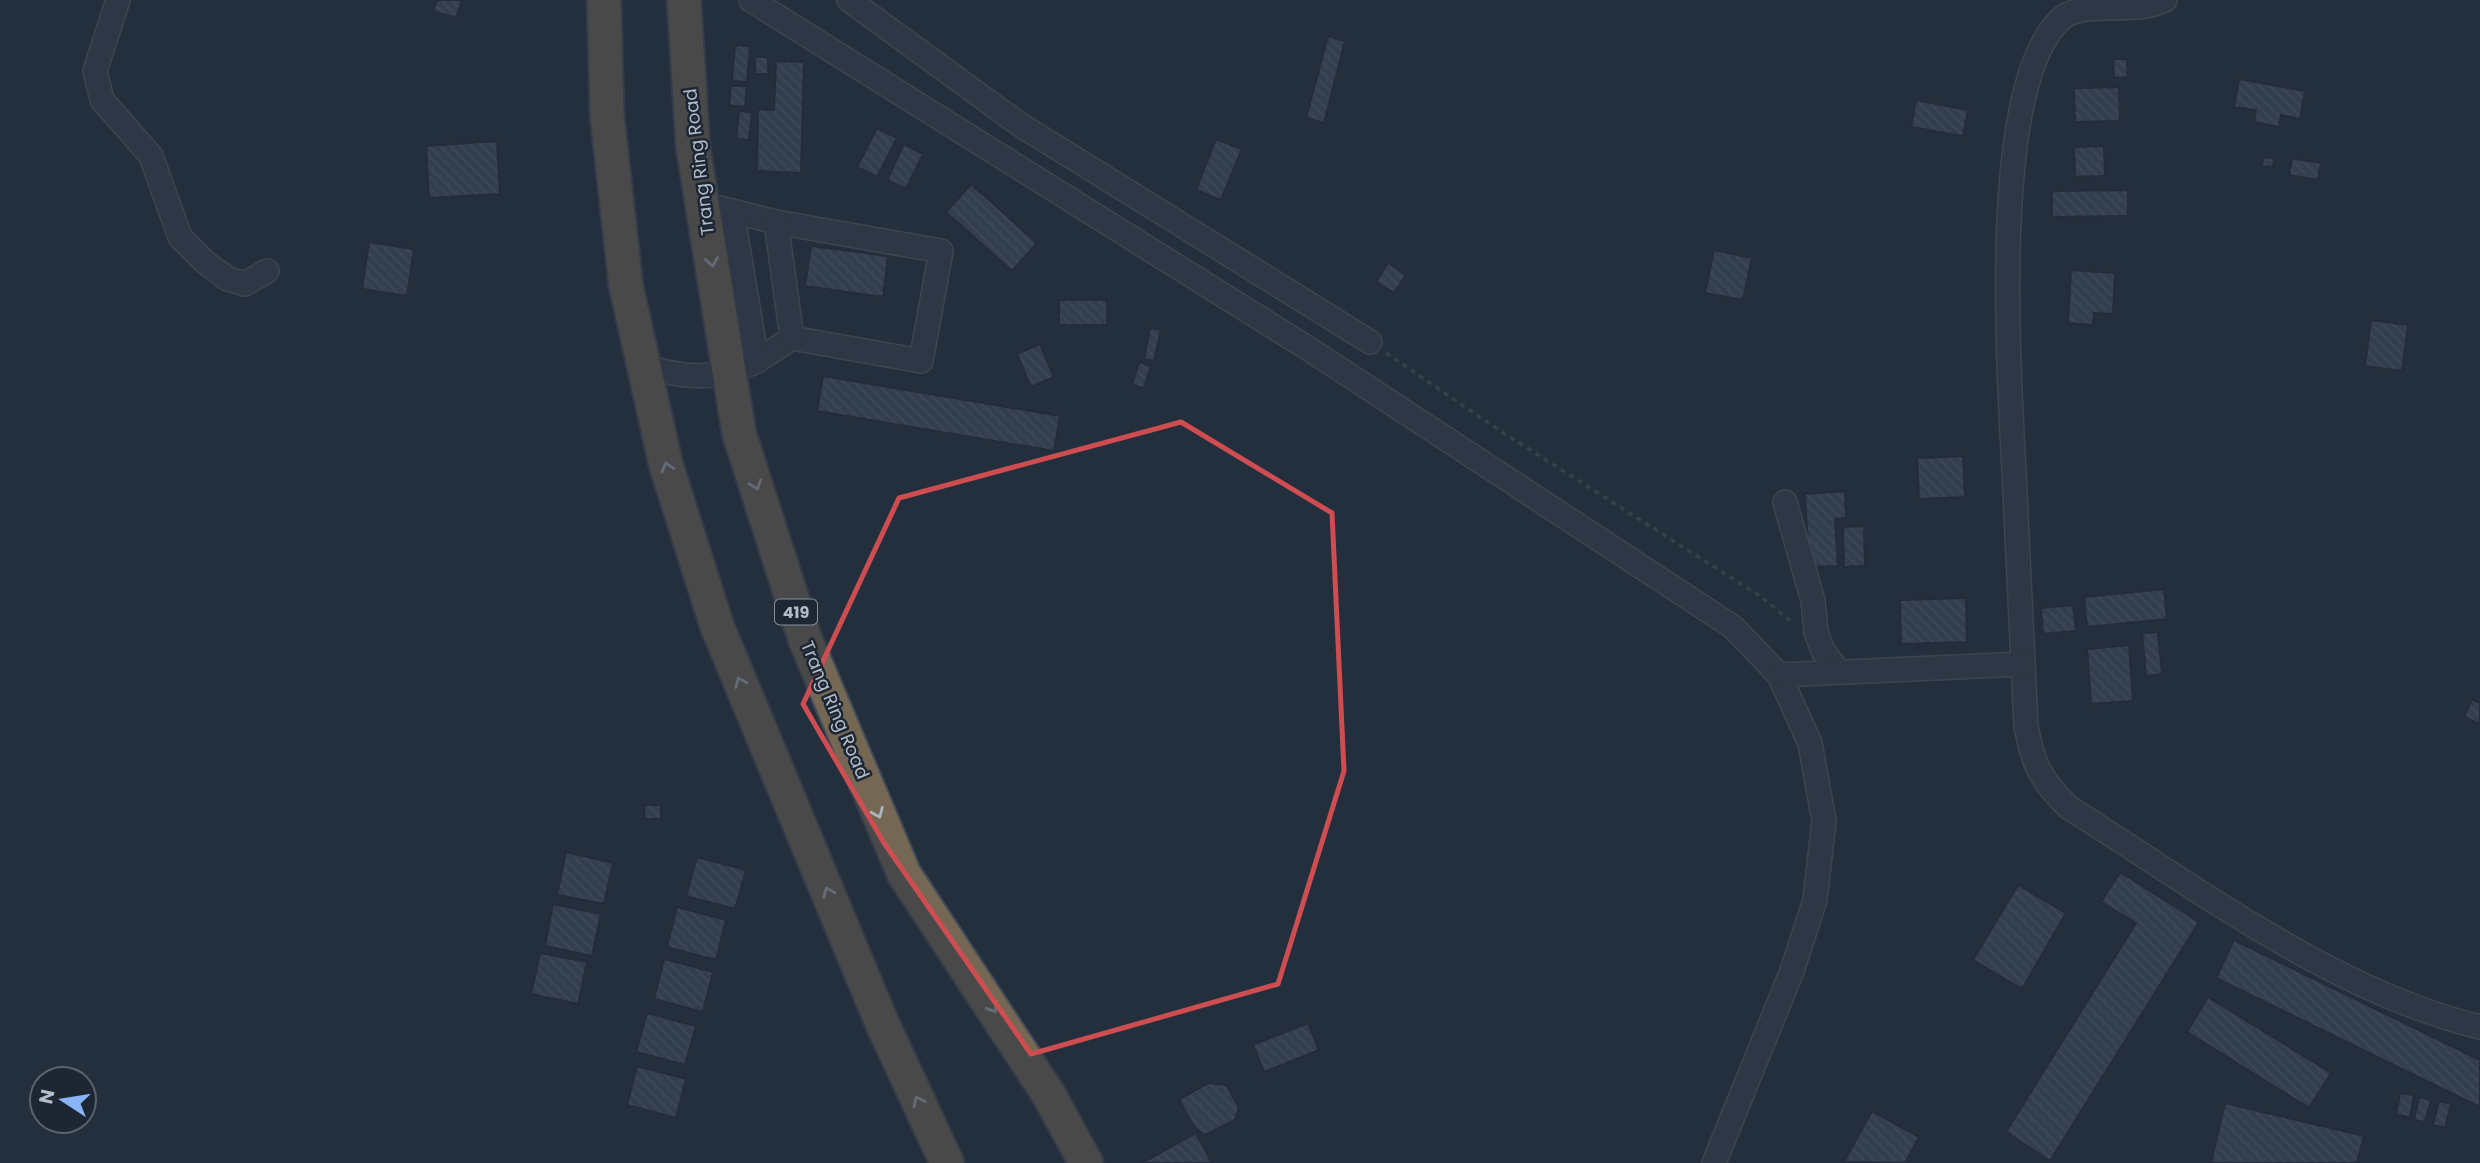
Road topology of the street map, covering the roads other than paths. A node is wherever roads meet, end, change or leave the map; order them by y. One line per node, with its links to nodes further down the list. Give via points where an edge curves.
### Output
1 (118, 0): 9 (street, via 95,71 102,100 150,156 180,237 228,279 245,284)
2 (604, 0): 12 (highway, via 607,115 618,220)
3 (684, 0): 7 (highway, Trang Ring Road / 419, via 693,147)
4 (751, 0): 17 (street, via 1309,349 1733,627)
5 (849, 0): 11 (street, via 1019,124)
6 (2165, 0): 15 (street, via 2155,5 2077,9 2063,16 2039,53 2025,96 2014,156 2007,300)
7 (717, 207): 8 (street); 13 (highway, Trang Ring Road / 419, one-way to 13)
8 (776, 222): 10 (street); 10 (street, via 941,251 921,361)
9 (267, 271)
10 (792, 338): 13 (street)
11 (1370, 342)
12 (643, 365): 13 (street, via 686,376); 19 (highway, one-way to 12, via 882,1023 717,626 666,465)
13 (743, 367): 20 (highway, Trang Ring Road / 419, one-way to 20, via 739,433 805,639 904,874 1049,1095)
14 (1785, 502): 16 (street, via 1813,601 1816,632)
15 (2023, 664): 16 (street); 18 (street, via 2033,761 2045,783 2068,807 2323,967)
16 (1839, 672): 17 (street)
17 (1779, 675): 21 (street, via 1810,743 1824,821 1815,900 1792,971)
18 (2480, 1027)
19 (947, 1163)
20 (1086, 1163)
21 (1714, 1163)

